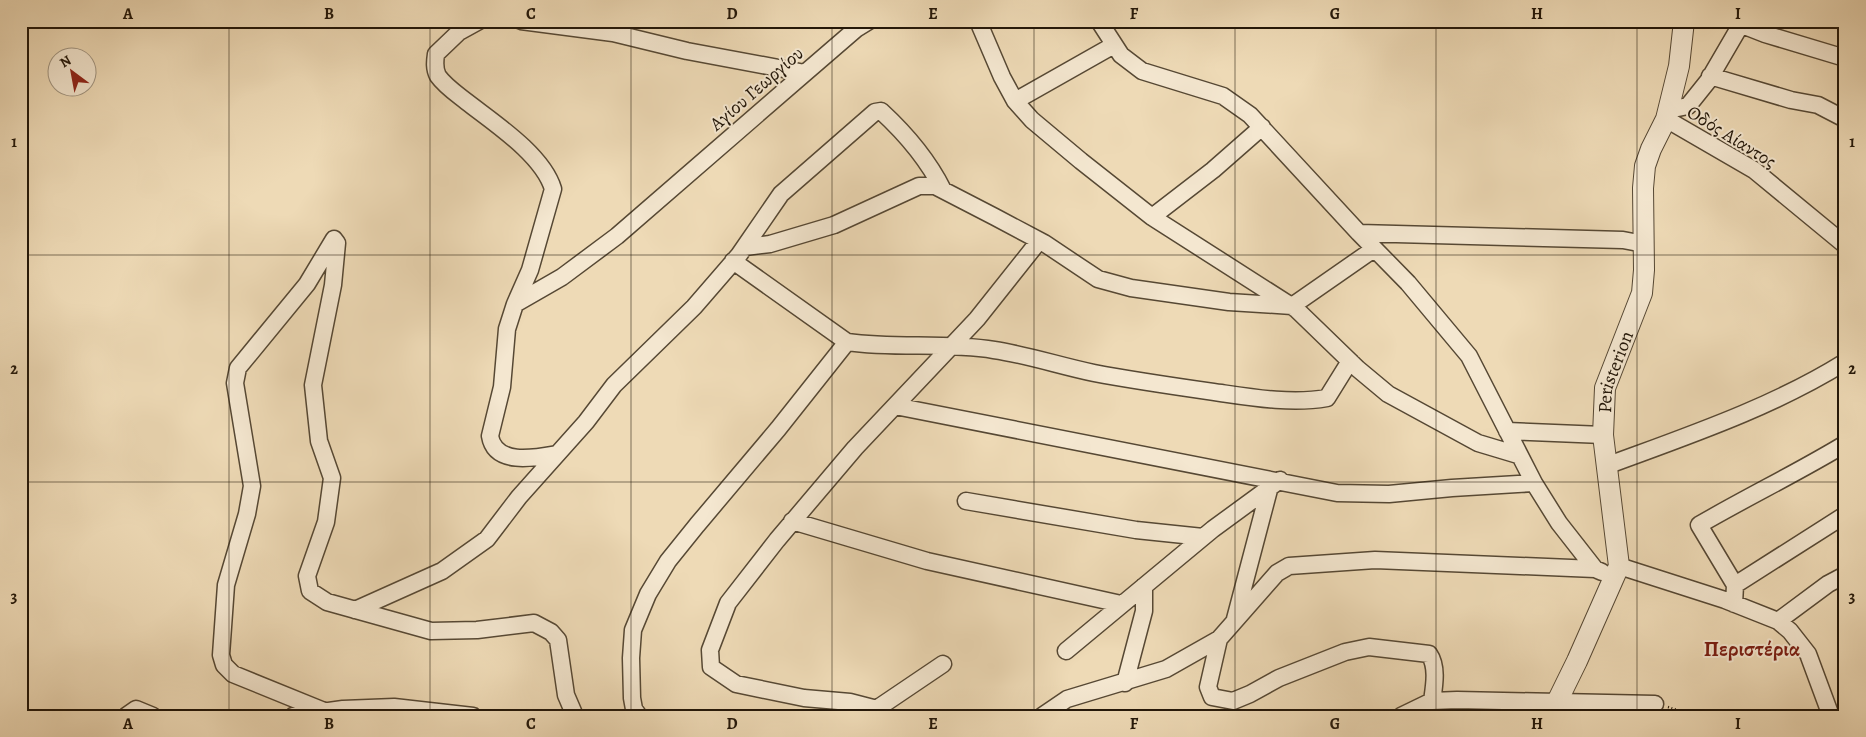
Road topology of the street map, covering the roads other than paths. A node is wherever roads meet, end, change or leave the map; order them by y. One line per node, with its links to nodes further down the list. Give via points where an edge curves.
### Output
1 (479, 21): 25 (street, via 459,32 436,54 438,76 532,156 553,189 530,270)
2 (521, 21): 10 (street, via 613,33)
3 (869, 21): 10 (street, Αγίου Γεωργίου)
4 (978, 21): 12 (street)
5 (1099, 21): 8 (street)
6 (1684, 21): 13 (street, Peristerion, via 1679,66)
7 (1743, 23): 9 (street, via 1765,34); 11 (street)
8 (1114, 45): 12 (street); 15 (street, via 1121,55 1142,71 1222,96 1250,114)
9 (1845, 58)
10 (804, 73): 25 (street, Αγίου Γεωργίου, via 617,236 562,276)
11 (1710, 76): 13 (street, via 1688,106); 14 (street, via 1818,106)
12 (1015, 101): 17 (street, via 1046,132)
13 (1667, 115): 20 (street, Peristerion, via 1646,166); 21 (street, Οδός Αίαντος, via 1754,170)
14 (1845, 119)
15 (1262, 127): 17 (street); 18 (street)
16 (943, 190): 19 (street); 22 (street, via 935,186 919,186 834,225 770,244); 22 (street, via 932,169 907,137 881,111 875,112 781,194)
17 (1152, 217): 26 (street)
18 (1359, 233): 20 (street, via 1623,240); 23 (street)
19 (1040, 240): 26 (street, via 1098,279 1131,288 1229,302); 28 (street)
20 (1644, 244): 33 (street, Peristerion, via 1642,293 1605,388)
21 (1845, 245)
22 (745, 247): 24 (street)
23 (1374, 249): 26 (street); 32 (street, via 1469,356)
24 (733, 261): 27 (street); 35 (street, via 694,307 614,385)
25 (515, 304): 35 (street, via 507,329 502,387 490,436 498,452 504,455 535,458)
26 (1292, 306): 29 (street)
27 (847, 342): 28 (street, via 896,347); 68 (street, via 697,524 668,561 648,594 632,639 632,698)
28 (952, 346): 29 (street, via 1022,355 1092,372 1186,388 1248,397 1316,400 1327,398); 31 (street)
29 (1350, 361): 36 (street, via 1388,394 1478,443)
30 (1845, 362): 37 (street, via 1813,382 1713,426)
31 (894, 406): 38 (street); 42 (street)
32 (1506, 431): 33 (street); 36 (street)
33 (1603, 435): 37 (street, Peristerion)
34 (1845, 444): 47 (street, via 1698,525)
35 (557, 454): 51 (street, via 487,539 442,571)
36 (1518, 455): 39 (street)
37 (1606, 466): 45 (street, Peristerion)
38 (1275, 483): 39 (street, via 1337,493 1389,494); 43 (street); 53 (street)
39 (1534, 483): 44 (street, via 1558,523)
40 (966, 501): 43 (street, via 1136,530)
41 (1844, 517): 47 (street)
42 (792, 521): 49 (street, via 927,561); 62 (street, via 728,603 710,650 711,667 736,684 804,698 850,702)
43 (1203, 537): 48 (street)
44 (1595, 570): 45 (street); 53 (street, via 1375,560 1289,566 1271,580)
45 (1617, 571): 50 (street); 60 (street)
46 (1844, 574): 52 (street)
47 (1735, 585): 50 (street)
48 (1144, 586): 49 (street); 57 (street, via 1144,611)
49 (1122, 604): 55 (street)
50 (1734, 604): 52 (street)
51 (355, 610): 61 (street, via 327,602 310,591 307,576 326,522 332,478 319,441 314,385 333,285 337,243 334,239 306,284 238,368 235,383 252,486 226,585 221,655 224,665 233,674); 67 (street, via 430,631 478,630 534,623 558,640 566,695)
52 (1778, 621): 71 (street, via 1808,654)
53 (1233, 624): 54 (street)
54 (1219, 639): 57 (street, via 1166,669); 58 (street, via 1208,687 1212,697 1220,700 1233,701 1316,662 1369,647 1429,654 1433,660)
55 (1066, 651)
56 (944, 664): 62 (street)
57 (1125, 682): 69 (street, via 1068,699)
58 (1432, 701): 60 (street, via 1457,700); 70 (street)
59 (1655, 704): 60 (street)
60 (1554, 709)
61 (324, 711): 65 (street); 66 (street, via 394,707)
62 (872, 712)
63 (126, 716): 64 (street, via 136,709)
64 (153, 716)
65 (293, 716)
66 (473, 716)
67 (575, 716)
68 (639, 716)
69 (1042, 716)
70 (1401, 716)
71 (1831, 716)

